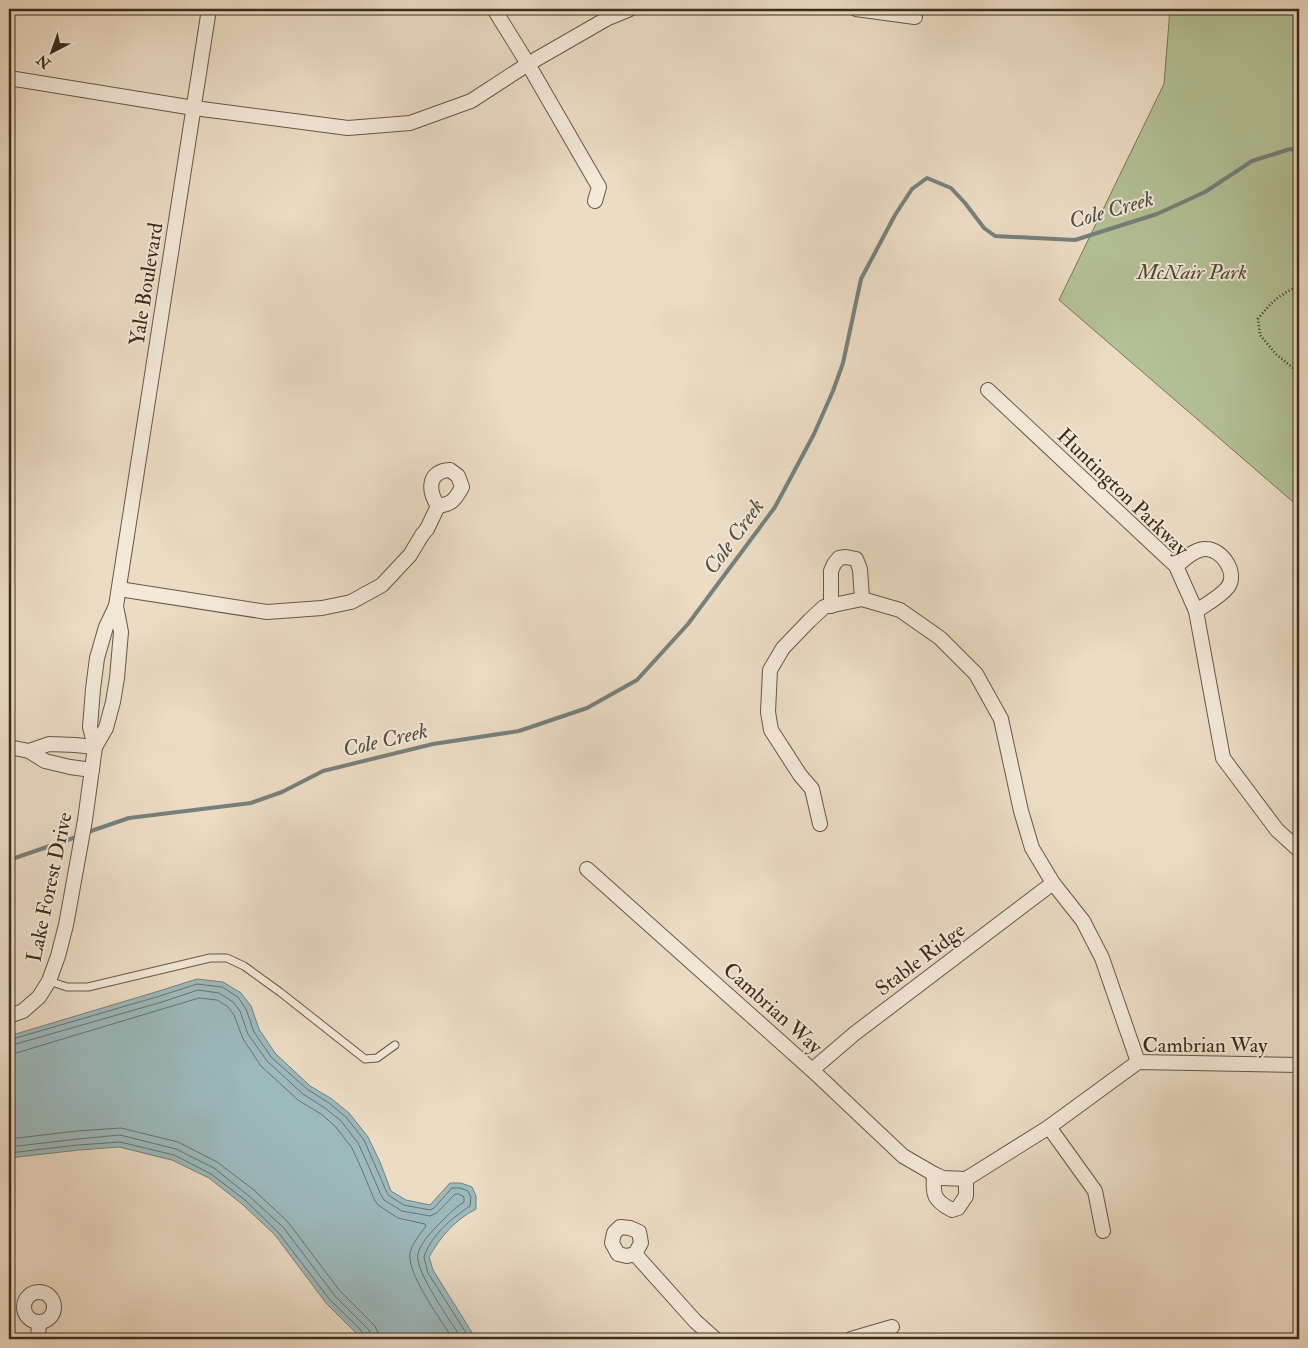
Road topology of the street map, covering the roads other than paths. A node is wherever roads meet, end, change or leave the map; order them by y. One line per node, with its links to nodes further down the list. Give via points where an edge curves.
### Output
1 (209, 9): 8 (street, Yale Boulevard)
2 (494, 9): 6 (street)
3 (630, 9): 6 (street, via 608,18)
4 (856, 9): 5 (street)
5 (915, 17)
6 (528, 64): 8 (street, via 471,101 410,122 348,128); 9 (street, via 599,187)
7 (9, 78): 8 (street)
8 (194, 108): 12 (street, Yale Boulevard)
9 (595, 201)
10 (988, 390): 13 (street, Huntington Parkway)
11 (438, 506): 14 (street, via 410,555 382,585 351,602 268,612)
12 (122, 566): 14 (street, Lake Forest Drive)
13 (1176, 566): 18 (street, Huntington Parkway); 18 (street, via 1196,551 1207,548 1228,564 1231,574 1229,585 1217,598)
14 (119, 589): 16 (street, Lake Forest Drive)
15 (862, 599): 17 (street); 17 (street, via 856,559 839,558 831,570); 26 (street, via 900,610 940,638 976,674 1001,719 1032,848)
16 (116, 606): 20 (street, Lake Forest Drive, via 96,658 90,727); 20 (street, Lake Forest Drive, via 122,632 117,678 106,728)
17 (831, 606): 23 (street, via 824,607 783,648 770,670 768,712 771,730 812,789)
18 (1196, 611): 24 (street, Huntington Parkway, via 1222,758 1277,830)
19 (9, 746): 21 (street)
20 (95, 747): 21 (street, via 49,744); 22 (street, Lake Forest Drive)
21 (29, 751): 22 (street, via 44,761)
22 (92, 770): 27 (street, Lake Forest Drive, via 73,891)
23 (820, 824)
24 (1299, 850)
25 (587, 869): 32 (street, Cambrian Way)
26 (1053, 884): 30 (street, via 1083,921 1102,958); 32 (street, Stable Ridge, via 854,1034)
27 (49, 981): 28 (street, Lake Forest Drive, via 39,997 22,1011); 29 (lane, via 67,987 88,987 210,958 227,958 280,992 365,1059 377,1058)
28 (9, 1016)
29 (395, 1046)
30 (1138, 1062): 31 (street, Cambrian Way); 33 (street, Cambrian Way)
31 (1299, 1065)
32 (812, 1070): 34 (street, Cambrian Way, via 903,1156)
33 (1049, 1127): 35 (street, Cambrian Way); 36 (street, via 1095,1191)
34 (934, 1174): 35 (street, Cambrian Way, via 943,1178); 35 (street, via 934,1191 939,1203 952,1210 958,1208 966,1196)
35 (966, 1179)
36 (1103, 1231)
37 (635, 1254): 41 (street)
38 (39, 1323): 40 (street)
39 (892, 1327): 42 (street)
40 (38, 1339)
41 (715, 1339)
42 (851, 1339)

